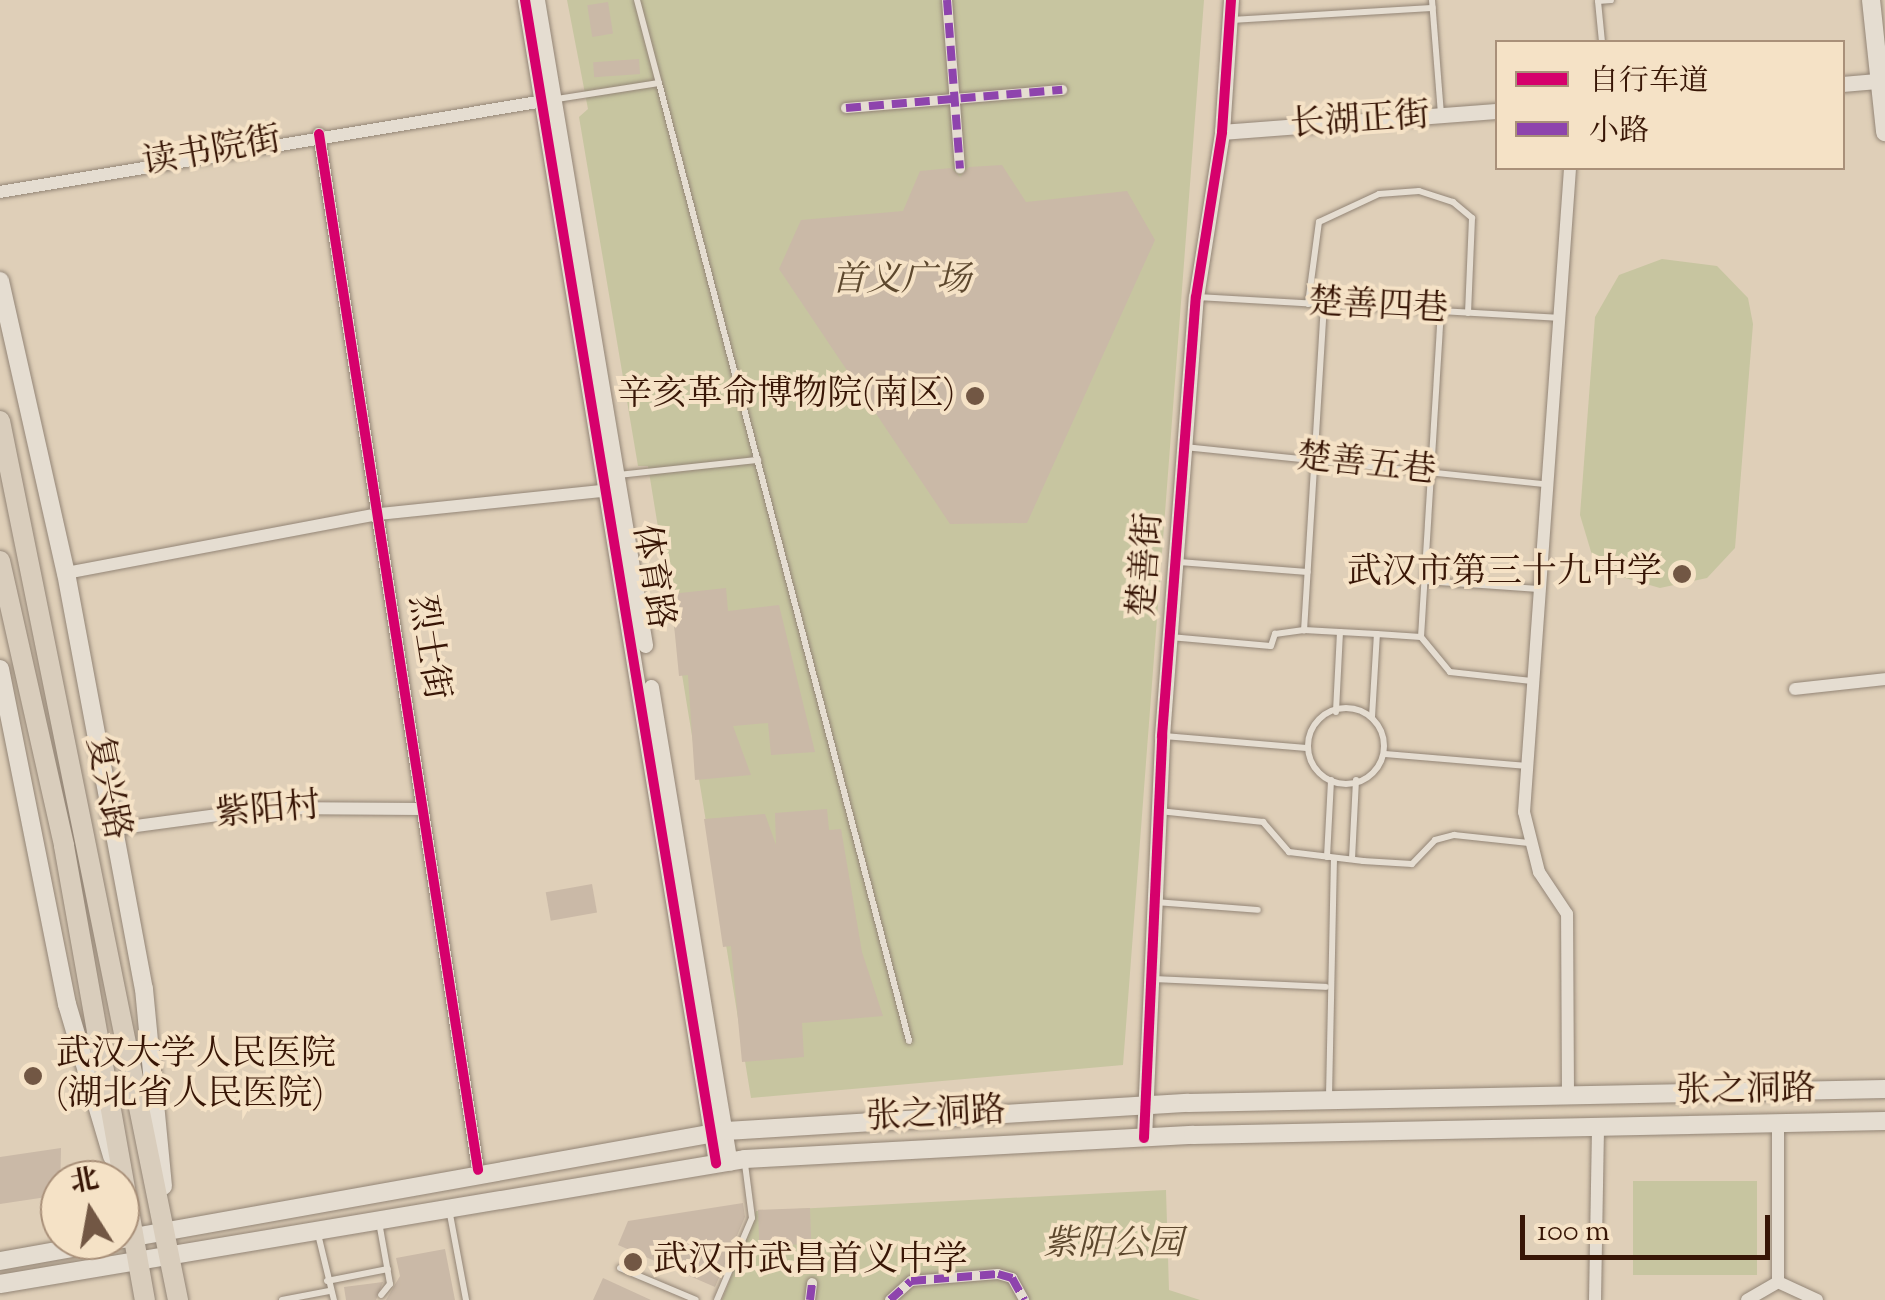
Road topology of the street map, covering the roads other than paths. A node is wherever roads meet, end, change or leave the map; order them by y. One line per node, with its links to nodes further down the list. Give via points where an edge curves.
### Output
1 (525, 0): 16 (street)
2 (537, 0): 16 (street)
3 (638, 0): 12 (lane)
4 (947, 0): 15 (street)
5 (1232, 0): 9 (street, 楚善街)
6 (1611, 0): 10 (lane, via 1598,1)
7 (1871, 0): 11 (main road)
8 (1433, 4): 9 (lane); 19 (lane)
9 (1230, 20): 20 (street, 楚善街)
10 (1602, 40)
11 (1880, 81): 13 (street); 21 (main road)
12 (660, 83): 16 (lane); 35 (lane)
13 (1845, 84)
14 (1062, 90): 15 (street)
15 (955, 99): 17 (street); 23 (street)
16 (549, 100): 22 (street, 读书院街); 38 (street)
17 (846, 108)
18 (1495, 111): 19 (street, 长湖正街)
19 (1441, 116): 20 (street, 长湖正街)
20 (1222, 132): 27 (street, 楚善街)
21 (1885, 132)
22 (319, 134): 25 (street, 读书院街); 40 (street, 烈士街)
23 (960, 168)
24 (1570, 170): 32 (street)
25 (0, 192)
26 (0, 281): 44 (main road, 复兴路)
27 (1196, 297): 28 (lane, 楚善四巷); 34 (street, 楚善街)
28 (1308, 304): 29 (lane, 楚善四巷); 31 (lane, via 1319,222 1379,194 1419,192 1453,202 1472,218)
29 (1324, 304): 30 (lane, 楚善四巷); 36 (lane)
30 (1441, 311): 31 (lane, 楚善四巷); 37 (lane)
31 (1468, 313): 32 (lane, 楚善四巷)
32 (1559, 318): 39 (street)
33 (0, 421): 91 (main road)
34 (1184, 447): 36 (lane, 楚善五巷); 42 (street, 楚善街)
35 (758, 460): 38 (lane); 74 (lane)
36 (1314, 460): 37 (lane, 楚善五巷); 43 (lane)
37 (1431, 474): 39 (lane, 楚善五巷); 45 (lane)
38 (613, 480): 40 (street); 82 (street)
39 (1547, 484): 46 (street)
40 (379, 514): 44 (street); 64 (street, 烈士街)
41 (0, 561): 85 (main road)
42 (1176, 562): 43 (lane); 50 (street, 楚善街)
43 (1308, 572): 47 (lane)
44 (66, 574): 66 (main road, 复兴路)
45 (1425, 580): 46 (lane); 51 (lane)
46 (1540, 590): 54 (street)
47 (1304, 630): 48 (lane); 50 (lane, via 1275,634 1271,646)
48 (1340, 632): 49 (lane); 56 (lane)
49 (1377, 634): 51 (lane); 57 (lane)
50 (1170, 637): 58 (street, 楚善街)
51 (1421, 637): 54 (lane, via 1450,672)
52 (0, 670): 84 (main road, via 66,1004)
53 (1885, 679): 55 (street)
54 (1533, 682): 61 (street)
55 (1795, 689)
56 (1336, 712): 57 (lane); 59 (lane, via 1316,724)
57 (1372, 717): 60 (lane, via 1384,732)
58 (1162, 736): 59 (lane); 65 (street, 楚善街)
59 (1306, 748): 62 (lane, via 1315,770)
60 (1385, 754): 61 (lane); 63 (lane)
61 (1527, 766): 67 (street)
62 (1332, 780): 63 (lane); 68 (lane)
63 (1356, 780): 69 (lane)
64 (424, 810): 66 (street, 紫阳村, via 270,808); 87 (street, 烈士街)
65 (1158, 811): 68 (lane, via 1263,822 1289,852); 70 (street, 楚善街)
66 (114, 829): 91 (main road, 复兴路, via 144,989)
67 (1530, 843): 69 (lane, via 1454,836 1436,840 1412,864); 76 (street, via 1566,914)
68 (1330, 857): 69 (lane); 73 (lane)
69 (1352, 859)
70 (1153, 902): 71 (lane); 72 (street, 楚善街)
71 (1258, 910)
72 (1149, 978): 73 (lane); 78 (street, 楚善街)
73 (1326, 988): 77 (lane)
74 (908, 1041)
75 (1885, 1088): 76 (main road, 张之洞路)
76 (1568, 1095): 77 (main road, 张之洞路)
77 (1329, 1100): 78 (main road, 张之洞路)
78 (1143, 1106): 82 (main road, 张之洞路); 83 (street, 楚善街)
79 (1885, 1120): 80 (main road, 张之洞路)
80 (1778, 1122): 81 (main road, 张之洞路); 101 (street)
81 (1598, 1124): 83 (main road, 张之洞路); 116 (street)
82 (718, 1132): 86 (street); 87 (main road, 张之洞路)
83 (1144, 1138): 86 (main road, 张之洞路)
84 (112, 1160)
85 (120, 1160)
86 (730, 1161): 88 (main road, 张之洞路); 112 (lane, via 752,1216)
87 (478, 1170): 91 (main road, 张之洞路)
88 (448, 1203): 89 (main road, 张之洞路); 110 (lane)
89 (378, 1216): 90 (main road, 张之洞路); 99 (lane)
90 (317, 1227): 94 (main road, 张之洞路); 100 (lane)
91 (167, 1231): 92 (main road, 张之洞路); 94 (main road, 复兴路)
92 (140, 1237)
93 (40, 1254): 97 (main road, 张之洞路)
94 (171, 1254): 96 (main road, 张之洞路); 107 (main road, 复兴路)
95 (139, 1260): 103 (main road, 张之洞路); 106 (main road)
96 (140, 1260)
97 (0, 1261)
98 (620, 1268): 111 (lane)
99 (388, 1269): 100 (lane); 105 (lane)
100 (327, 1281): 104 (lane)
101 (1778, 1282): 117 (street); 118 (street)
102 (812, 1283): 113 (street)
103 (0, 1284)
104 (329, 1292): 108 (lane); 109 (lane)
105 (381, 1295)
106 (145, 1300)
107 (178, 1300)
108 (282, 1300)
109 (334, 1300)
110 (466, 1300)
111 (696, 1300)
112 (717, 1300)
113 (810, 1300)
114 (890, 1300): 115 (street, via 912,1280 1004,1274)
115 (1024, 1300)
116 (1595, 1300)
117 (1748, 1300)
118 (1817, 1300)

